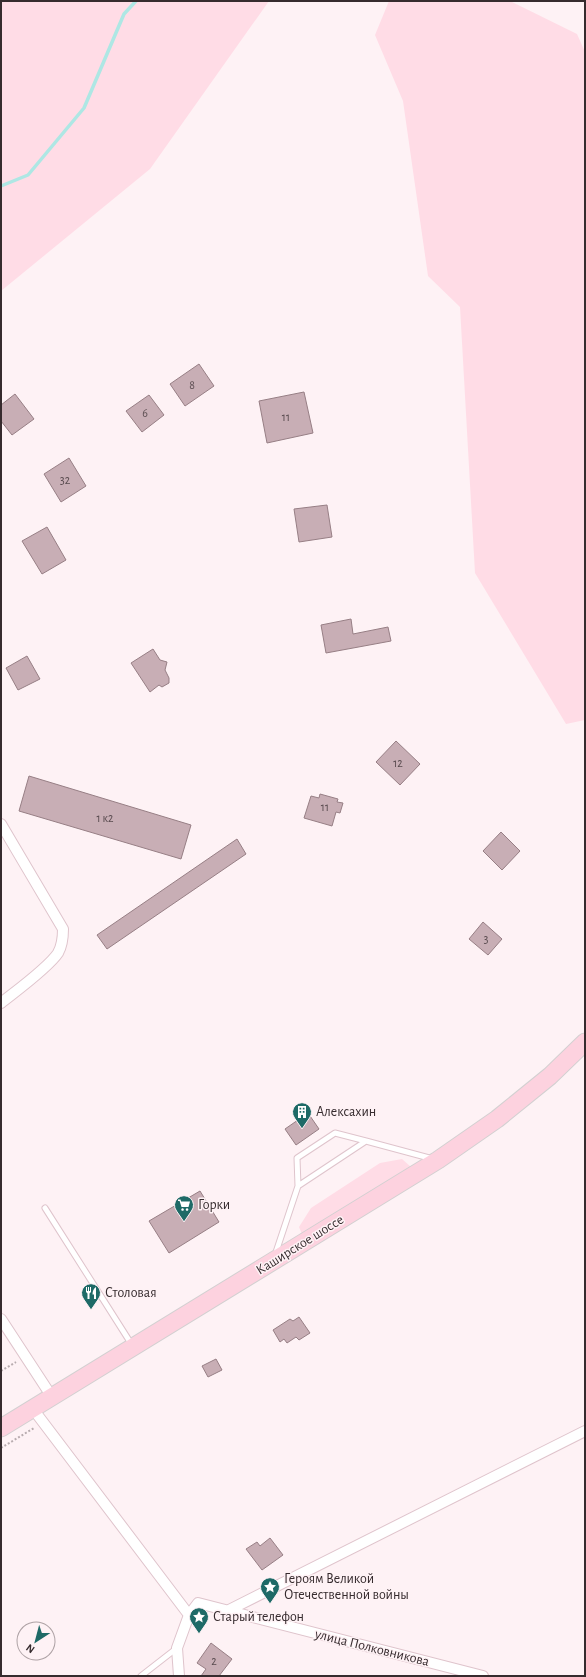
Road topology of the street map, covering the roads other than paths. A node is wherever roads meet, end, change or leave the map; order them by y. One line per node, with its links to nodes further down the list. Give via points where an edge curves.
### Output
1 (1, 824): 2 (street, via 63,929 63,940 58,953)
2 (1, 1003)
3 (585, 1042): 5 (main road, Каширское шоссе, via 550,1076 497,1119)
4 (366, 1141): 5 (lane); 6 (lane); 6 (lane, via 335,1133 297,1158)
5 (438, 1160): 8 (main road, Каширское шоссе)
6 (298, 1186): 8 (lane)
7 (46, 1208): 10 (lane)
8 (272, 1262): 10 (main road, Каширское шоссе)
9 (1, 1319): 11 (street)
10 (134, 1347): 11 (main road, Каширское шоссе)
11 (52, 1397): 12 (main road, Каширское шоссе)
12 (33, 1409): 13 (main road, Каширское шоссе); 16 (street)
13 (1, 1428)
14 (585, 1431): 15 (street)
15 (227, 1611): 16 (street, улица Полковникова, via 198,1603); 20 (street, улица Полковникова)
16 (189, 1615): 17 (street)
17 (177, 1648): 18 (lane); 19 (street)
18 (141, 1676)
19 (179, 1676)
20 (483, 1676)

